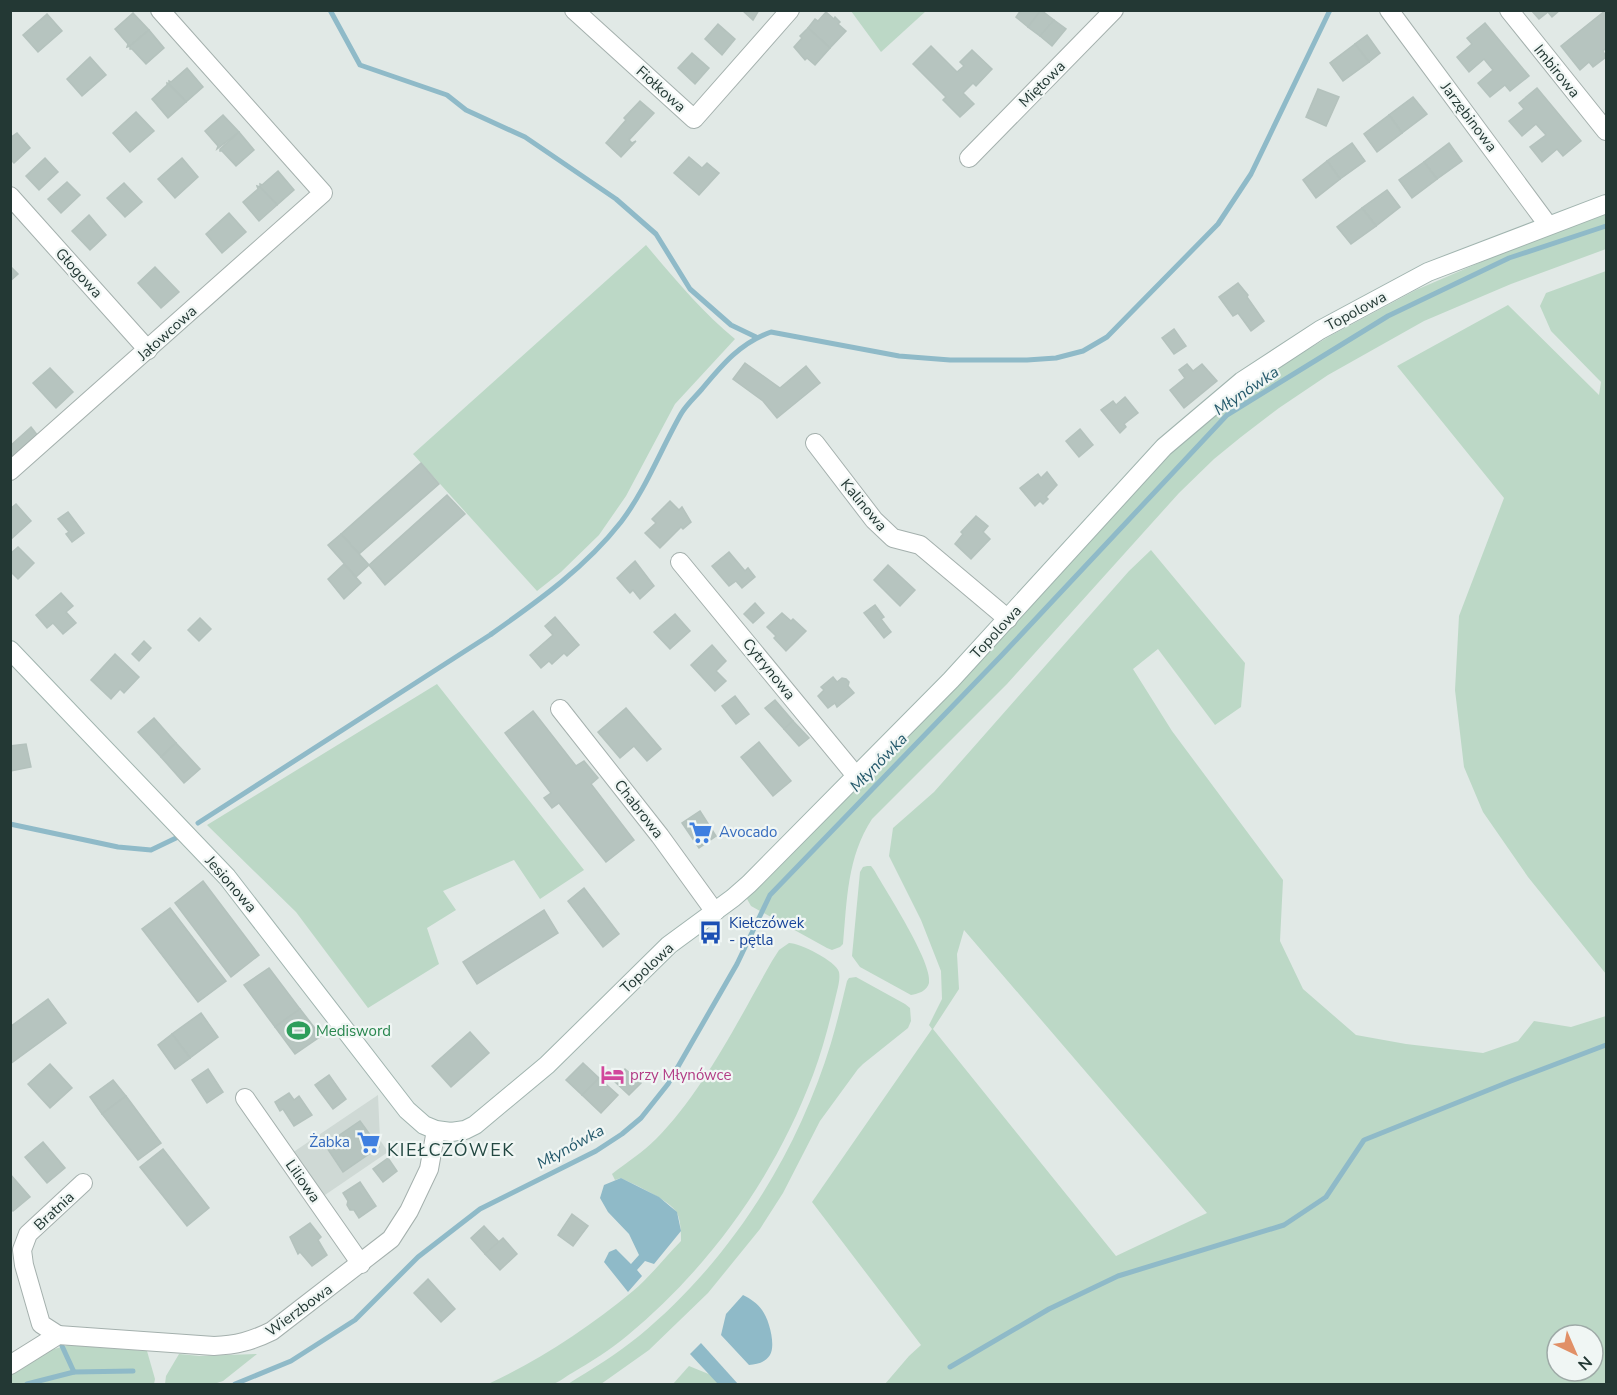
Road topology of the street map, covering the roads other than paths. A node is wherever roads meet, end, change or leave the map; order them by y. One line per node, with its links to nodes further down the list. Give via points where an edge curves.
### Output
1 (160, 10): 12 (street, Jałowcowa, via 323,194)
2 (574, 10): 3 (street, Fiołkowa, via 694,118)
3 (790, 10)
4 (1114, 10): 8 (street, Miętowa)
5 (1389, 10): 11 (street, Jarzębinowa)
6 (1509, 10): 7 (street, Imbirowa)
7 (1606, 131)
8 (969, 158)
9 (10, 196): 12 (street, Głogowa)
10 (1606, 204): 11 (street, Topolowa)
11 (1548, 225): 16 (street, Topolowa, via 1428,272 1320,330 1242,381 1164,447)
12 (148, 350): 14 (street, Jałowcowa)
13 (815, 443): 16 (street, Kalinowa, via 874,520 893,538 920,545)
14 (10, 471)
15 (680, 562): 19 (street, Cytrynowa)
16 (1008, 619): 19 (street, Topolowa)
17 (10, 650): 22 (street, Jesionowa, via 227,877 407,1110)
18 (561, 709): 20 (street, Chabrowa)
19 (857, 777): 20 (street, Topolowa, via 749,884)
20 (715, 912): 22 (street, Topolowa, via 669,945 583,1031 493,1112 465,1130)
21 (245, 1098): 24 (street, Liliowa)
22 (436, 1130): 24 (street, Wierzbowa, via 429,1169 409,1211 391,1239)
23 (83, 1183): 25 (street, Bratnia, via 28,1234 22,1250 41,1324)
24 (361, 1264): 25 (street, Wierzbowa, via 253,1341 214,1346)
25 (58, 1335): 26 (street)
26 (10, 1365)

